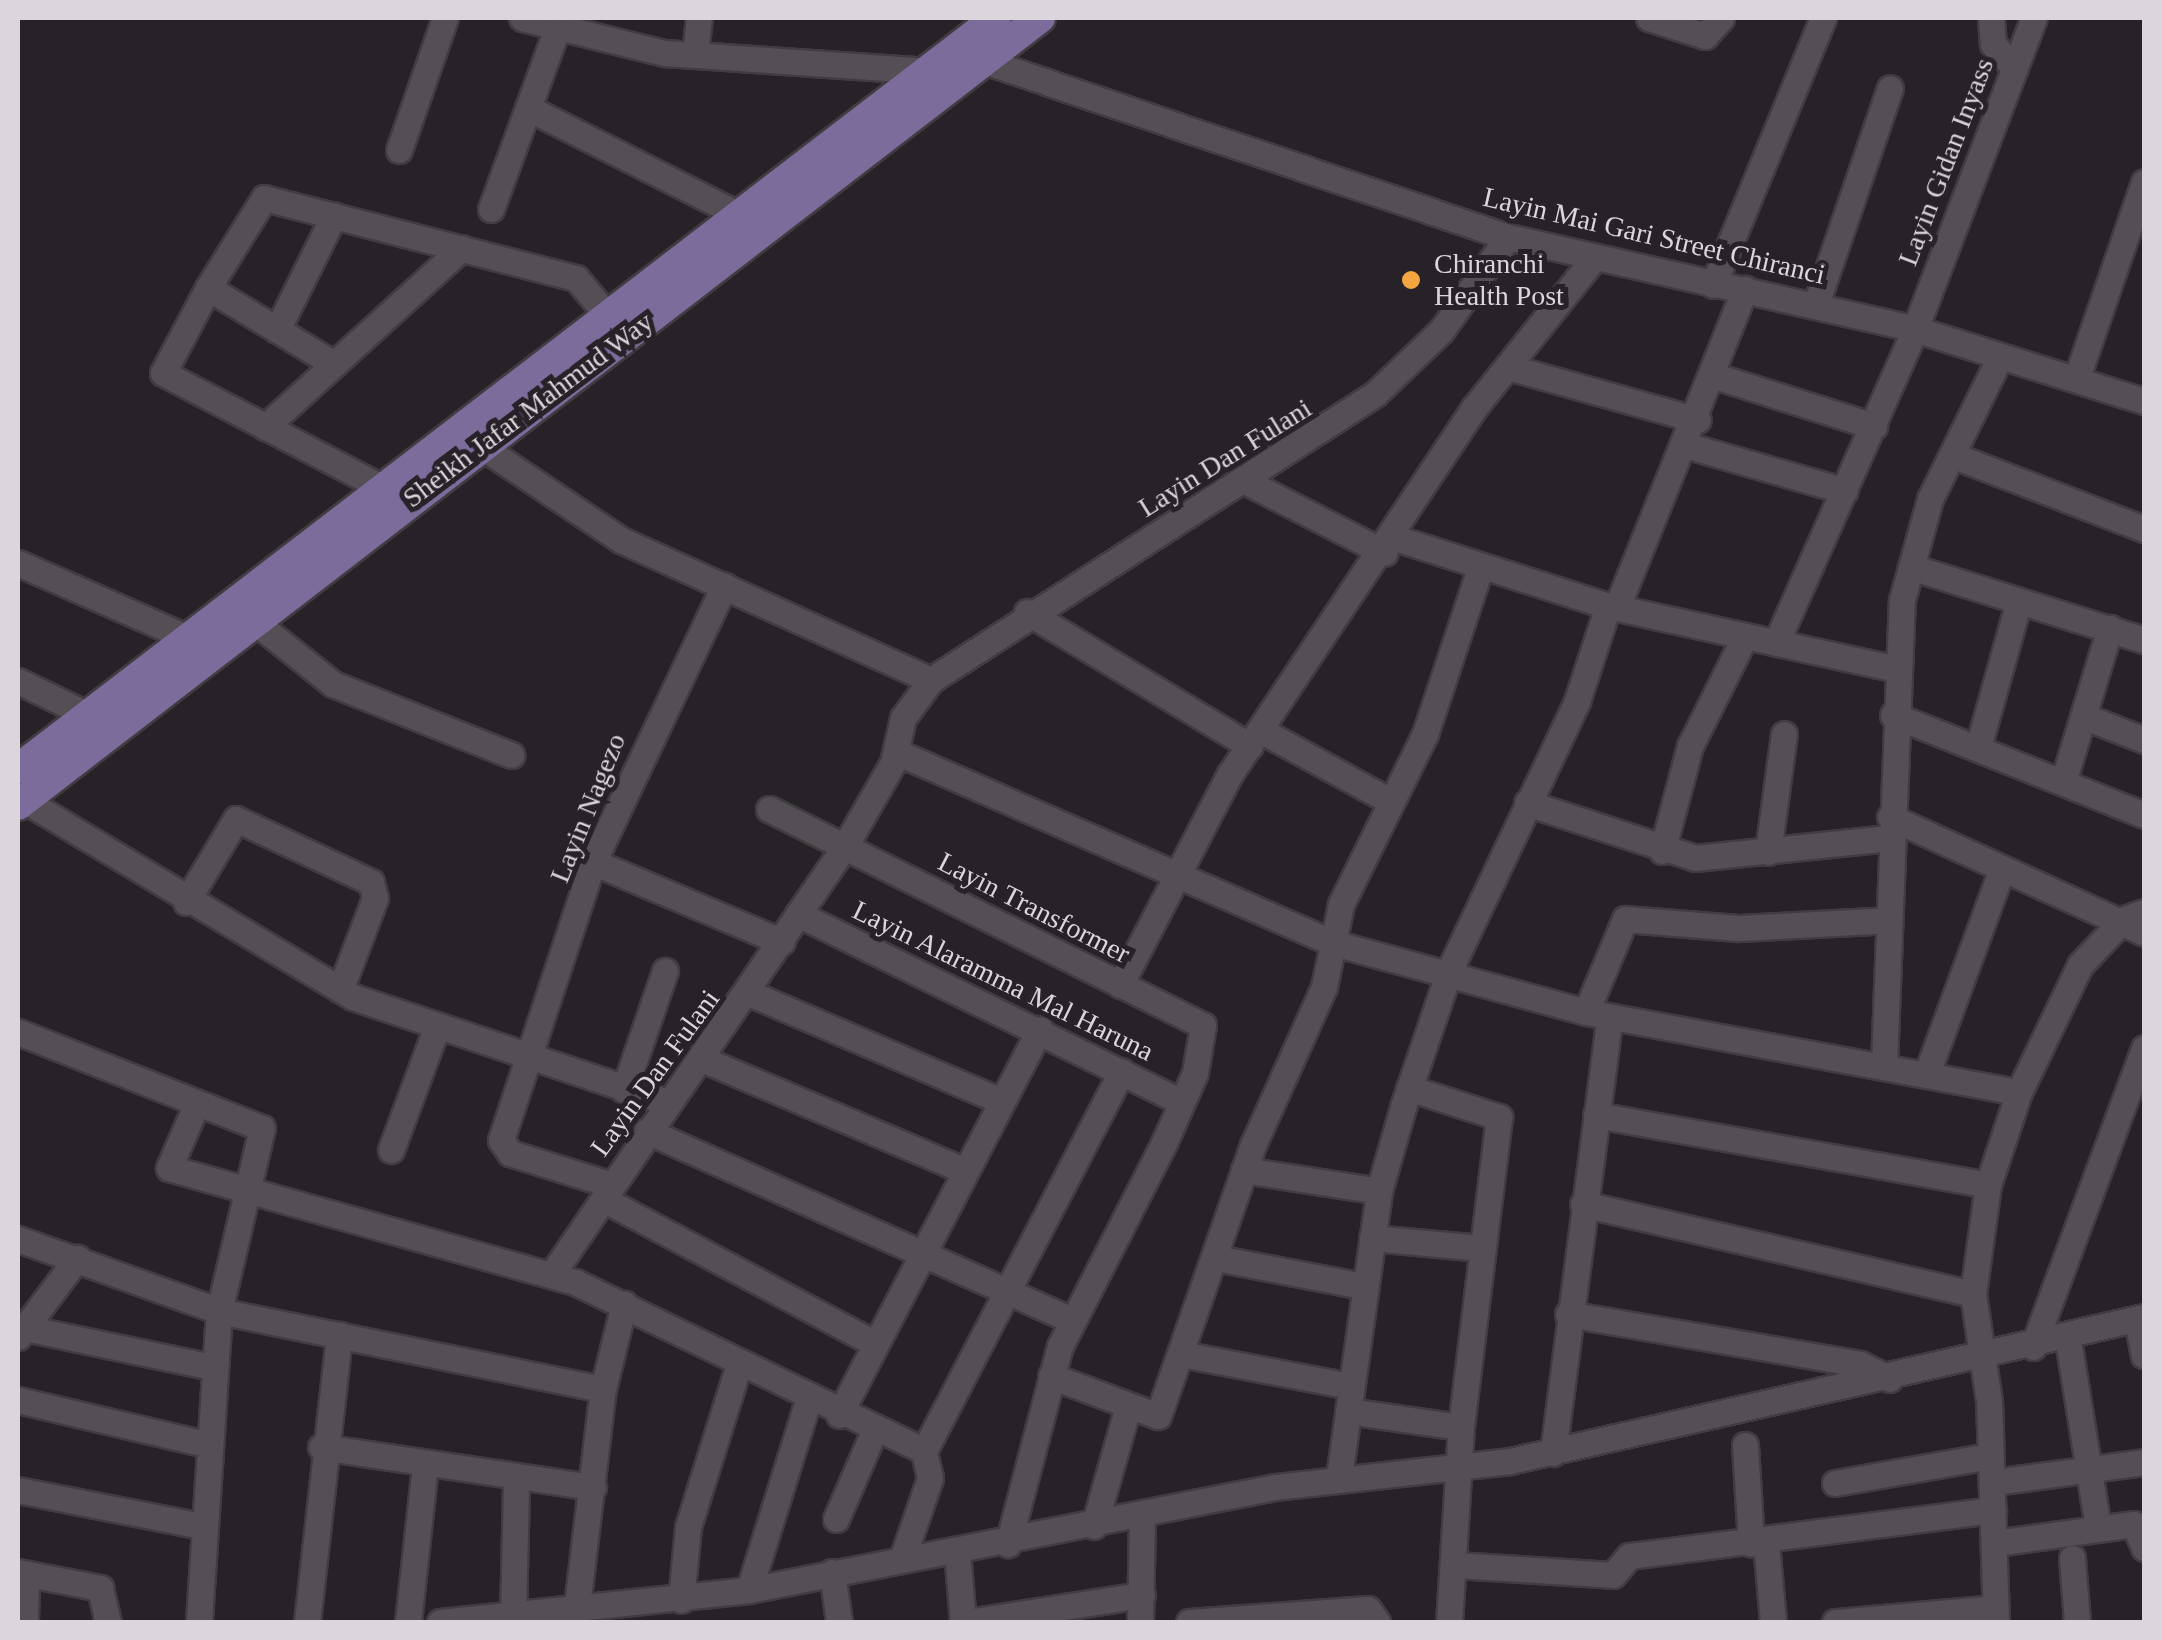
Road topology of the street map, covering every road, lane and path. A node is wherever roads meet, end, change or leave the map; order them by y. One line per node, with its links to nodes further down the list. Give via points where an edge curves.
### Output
1 (444, 18): 18 (street)
2 (522, 18): 11 (street)
3 (699, 18): 12 (street)
4 (1040, 18): 13 (main road, Sheikh Jafar Mahmud Way)
5 (1649, 18): 6 (street, via 1705,36)
6 (1721, 18)
7 (1823, 18): 26 (street)
8 (1991, 18): 14 (street, via 1993,44)
9 (2034, 18): 14 (street, Layin Gidan Inyass)
10 (990, 19): 15 (main road, Sheikh Jafar Mahmud Way)
11 (557, 29): 12 (street); 17 (street)
12 (695, 56): 15 (street)
13 (984, 61): 23 (street, Layin Mai Gari Street Chiranci); 42 (main road, Sheikh Jafar Mahmud Way)
14 (2014, 68): 31 (street, Layin Gidan Inyass)
15 (928, 71): 21 (main road, Sheikh Jafar Mahmud Way)
16 (1890, 88): 29 (street)
17 (528, 108): 20 (street); 21 (street)
18 (398, 150)
19 (2144, 182): 37 (street)
20 (491, 209)
21 (738, 214): 30 (main road, Sheikh Jafar Mahmud Way)
22 (334, 215): 24 (street); 27 (street, via 257,200); 32 (street)
23 (1508, 237): 25 (street, Layin Mai Gari Street Chiranci); 45 (street, Layin Dan Fulani, via 1407,366)
24 (462, 248): 30 (street, via 576,278); 34 (street)
25 (1594, 258): 26 (street, Layin Mai Gari Street Chiranci); 35 (street)
26 (1713, 285): 28 (street, Layin Mai Gari Street Chiranci)
27 (208, 288): 32 (street); 41 (street, via 163,372)
28 (1744, 289): 29 (street, Layin Mai Gari Street Chiranci); 36 (street)
29 (1816, 304): 31 (street, Layin Mai Gari Street Chiranci)
30 (608, 316): 46 (main road, Sheikh Jafar Mahmud Way)
31 (1915, 329): 33 (street, Layin Mai Gari Street Chiranci); 40 (street, Layin Gidan Inyass)
32 (277, 330): 34 (street)
33 (2000, 357): 37 (street, Layin Mai Gari Street Chiranci); 44 (street)
34 (334, 364): 41 (street)
35 (1508, 367): 39 (street); 49 (street)
36 (1715, 376): 39 (street); 40 (street)
37 (2077, 377): 38 (street, Layin Mai Gari Street Chiranci)
38 (2144, 401)
39 (1698, 420): 43 (street)
40 (1874, 426): 47 (street, Layin Gidan Inyass)
41 (264, 427): 46 (street)
42 (481, 446): 53 (street, via 584,519); 57 (main road, Sheikh Jafar Mahmud Way)
43 (1685, 446): 47 (street); 55 (street)
44 (1952, 455): 48 (street); 52 (street)
45 (1244, 481): 49 (street); 56 (street, Layin Dan Fulani)
46 (384, 488): 60 (main road, Sheikh Jafar Mahmud Way)
47 (1845, 491): 62 (street, Layin Gidan Inyass)
48 (2144, 529)
49 (1390, 546): 51 (street); 70 (street)
50 (18, 563): 60 (street)
51 (1482, 566): 55 (street); 77 (street, via 1425,734)
52 (1911, 567): 54 (street); 63 (street)
53 (724, 586): 65 (street); 86 (street, Layin Nagezo)
54 (2019, 601): 58 (street); 72 (street)
55 (1612, 607): 59 (street); 79 (street, via 1577,701)
56 (1027, 612): 65 (street, Layin Dan Fulani); 70 (street)
57 (254, 620): 74 (street, via 333,684); 78 (main road, Sheikh Jafar Mahmud Way)
58 (2110, 628): 61 (street); 68 (street)
59 (1745, 636): 62 (street); 84 (street, via 1690,746)
60 (188, 638): 67 (main road, Sheikh Jafar Mahmud Way)
61 (2144, 640)
62 (1776, 643): 63 (street)
63 (1897, 669): 66 (street)
64 (18, 680): 67 (street)
65 (932, 680): 73 (street, Layin Dan Fulani, via 903,718)
66 (1894, 714): 72 (street); 82 (street)
67 (88, 715): 75 (main road, Sheikh Jafar Mahmud Way)
68 (2083, 716): 71 (street); 76 (street)
69 (1784, 734): 85 (street)
70 (1256, 738): 77 (street); 88 (street)
71 (2144, 740)
72 (1978, 744): 76 (street)
73 (896, 752): 83 (street, Layin Dan Fulani); 88 (street)
74 (511, 755)
75 (18, 769)
76 (2064, 778): 81 (street)
77 (1388, 800): 94 (street)
78 (21, 803): 89 (street)
79 (1527, 803): 84 (street); 95 (street)
80 (769, 809): 83 (street, Layin Transformer)
81 (2144, 815)
82 (1889, 828): 85 (street); 87 (street); 91 (street)
83 (845, 846): 90 (street, Layin Dan Fulani); 97 (street, Layin Transformer)
84 (1662, 851): 85 (street, via 1696,858)
85 (1768, 852)
86 (593, 862): 93 (street); 106 (street, Layin Nagezo)
87 (2001, 872): 92 (street); 109 (street)
88 (1171, 874): 94 (street); 97 (street)
89 (186, 902): 98 (street); 98 (street, via 236,819 372,882 375,898)
90 (798, 914): 93 (street, Layin Dan Fulani); 102 (street, Layin Alaramma Mal Haruna)
91 (1889, 920): 100 (street, via 1738,928 1625,919); 107 (street)
92 (2138, 921): 112 (street, via 2080,966)
93 (782, 942): 99 (street, Layin Dan Fulani)
94 (1330, 942): 95 (street); 121 (street, via 1324,988)
95 (1450, 970): 100 (street); 110 (street)
96 (665, 971): 111 (street)
97 (1120, 985): 115 (street, Layin Transformer, via 1198,1021 1195,1073)
98 (340, 990): 101 (street)
99 (749, 993): 105 (street, Layin Dan Fulani); 113 (street)
100 (1598, 1014): 107 (street); 117 (street)
101 (436, 1029): 106 (street); 119 (street)
102 (1040, 1030): 108 (street, Layin Alaramma Mal Haruna); 113 (street)
103 (18, 1032): 116 (street)
104 (2144, 1048): 146 (street)
105 (702, 1059): 114 (street, Layin Dan Fulani); 120 (street)
106 (532, 1063): 111 (street); 124 (street, Layin Nagezo, via 503,1150)
107 (1884, 1065): 109 (street)
108 (1122, 1071): 115 (street, Layin Alaramma Mal Haruna); 135 (street)
109 (1928, 1073): 112 (street)
110 (1410, 1088): 123 (street); 129 (street, via 1499,1117)
111 (624, 1090): 114 (street)
112 (2018, 1092): 122 (street)
113 (999, 1100): 120 (street)
114 (666, 1102): 118 (street, Layin Dan Fulani)
115 (1181, 1102): 141 (street)
116 (197, 1103): 125 (street, via 262,1128); 125 (street, via 169,1168)
117 (1596, 1115): 122 (street); 126 (street)
118 (647, 1132): 124 (street, Layin Dan Fulani); 130 (street)
119 (391, 1150)
120 (964, 1170): 130 (street)
121 (1244, 1170): 123 (street); 132 (street)
122 (1988, 1185): 136 (street)
123 (1379, 1191): 127 (street)
124 (607, 1192): 133 (street, Layin Dan Fulani); 145 (street)
125 (249, 1194): 133 (street); 138 (street)
126 (1584, 1204): 136 (street); 139 (street)
127 (1372, 1238): 129 (street); 134 (street)
128 (18, 1239): 131 (street)
129 (1482, 1248): 160 (street)
130 (926, 1257): 135 (street); 145 (street)
131 (77, 1258): 138 (street); 142 (street)
132 (1216, 1258): 134 (street); 147 (street)
133 (552, 1274): 137 (street)
134 (1363, 1286): 155 (street)
135 (1002, 1288): 141 (street); 165 (street)
136 (1974, 1294): 149 (street)
137 (624, 1304): 150 (street); 154 (street)
138 (218, 1310): 143 (street); 151 (street)
139 (1568, 1314): 153 (street, via 1860,1364); 166 (street)
140 (2141, 1319): 144 (street); 148 (street)
141 (1072, 1320): 152 (street)
142 (21, 1333): 151 (street)
143 (339, 1335): 154 (street); 164 (street)
144 (2068, 1340): 146 (street); 171 (street)
145 (874, 1343): 159 (street)
146 (2033, 1347): 149 (street)
147 (1182, 1354): 155 (street); 158 (street, via 1158,1416)
148 (2144, 1355)
149 (1976, 1358): 153 (street); 167 (street)
150 (738, 1366): 157 (street); 196 (street)
151 (212, 1367): 162 (street)
152 (1052, 1376): 158 (street); 185 (street)
153 (1889, 1378): 166 (street)
154 (603, 1390): 176 (street)
155 (1350, 1399): 160 (street); 172 (street)
156 (18, 1400): 162 (street)
157 (808, 1400): 159 (street); 194 (street)
158 (1127, 1410): 182 (street)
159 (840, 1415): 161 (street)
160 (1460, 1428): 169 (street)
161 (874, 1431): 165 (street); 180 (street)
162 (206, 1444): 181 (street)
163 (1745, 1445): 186 (street)
164 (321, 1447): 170 (street); 204 (street)
165 (924, 1451): 190 (street, via 930,1478)
166 (1553, 1453): 169 (street)
167 (1990, 1456): 174 (street); 175 (street)
168 (2144, 1462): 171 (street)
169 (1461, 1464): 172 (street); 191 (street)
170 (425, 1466): 173 (street); 205 (street)
171 (2086, 1475): 174 (street); 183 (street)
172 (1339, 1477): 179 (street)
173 (516, 1482): 176 (street); 199 (street)
174 (1994, 1482): 178 (street)
175 (1835, 1483)
176 (593, 1487): 197 (street)
177 (18, 1490): 181 (street)
178 (1993, 1510): 184 (street); 186 (street)
179 (1142, 1514): 182 (street); 195 (street)
180 (836, 1519)
181 (201, 1526): 203 (street)
182 (1094, 1526): 185 (street)
183 (2098, 1528): 184 (street); 187 (street, via 2138,1524)
184 (1995, 1542): 198 (street)
185 (1008, 1544): 188 (street)
186 (1758, 1544): 191 (street, via 1629,1556 1613,1575); 214 (street)
187 (2144, 1548)
188 (957, 1551): 190 (street); 209 (street)
189 (2072, 1558): 216 (street)
190 (902, 1559): 192 (street)
191 (1456, 1566): 213 (street)
192 (832, 1572): 194 (street); 208 (street)
193 (22, 1573): 201 (street); 202 (street, via 100,1588)
194 (750, 1590): 196 (street)
195 (1142, 1595): 209 (street); 210 (street)
196 (670, 1608): 197 (street)
197 (576, 1614): 200 (street)
198 (1996, 1615): 215 (street)
199 (513, 1618): 200 (street); 207 (street)
200 (540, 1619)
201 (25, 1622)
202 (108, 1622)
203 (199, 1622)
204 (306, 1622)
205 (408, 1622)
206 (440, 1622): 207 (street)
207 (450, 1622)
208 (839, 1622)
209 (965, 1622)
210 (1140, 1622)
211 (1189, 1622): 212 (street, via 1368,1609)
212 (1376, 1622)
213 (1449, 1622)
214 (1773, 1622)
215 (1835, 1622)
216 (2077, 1622)

